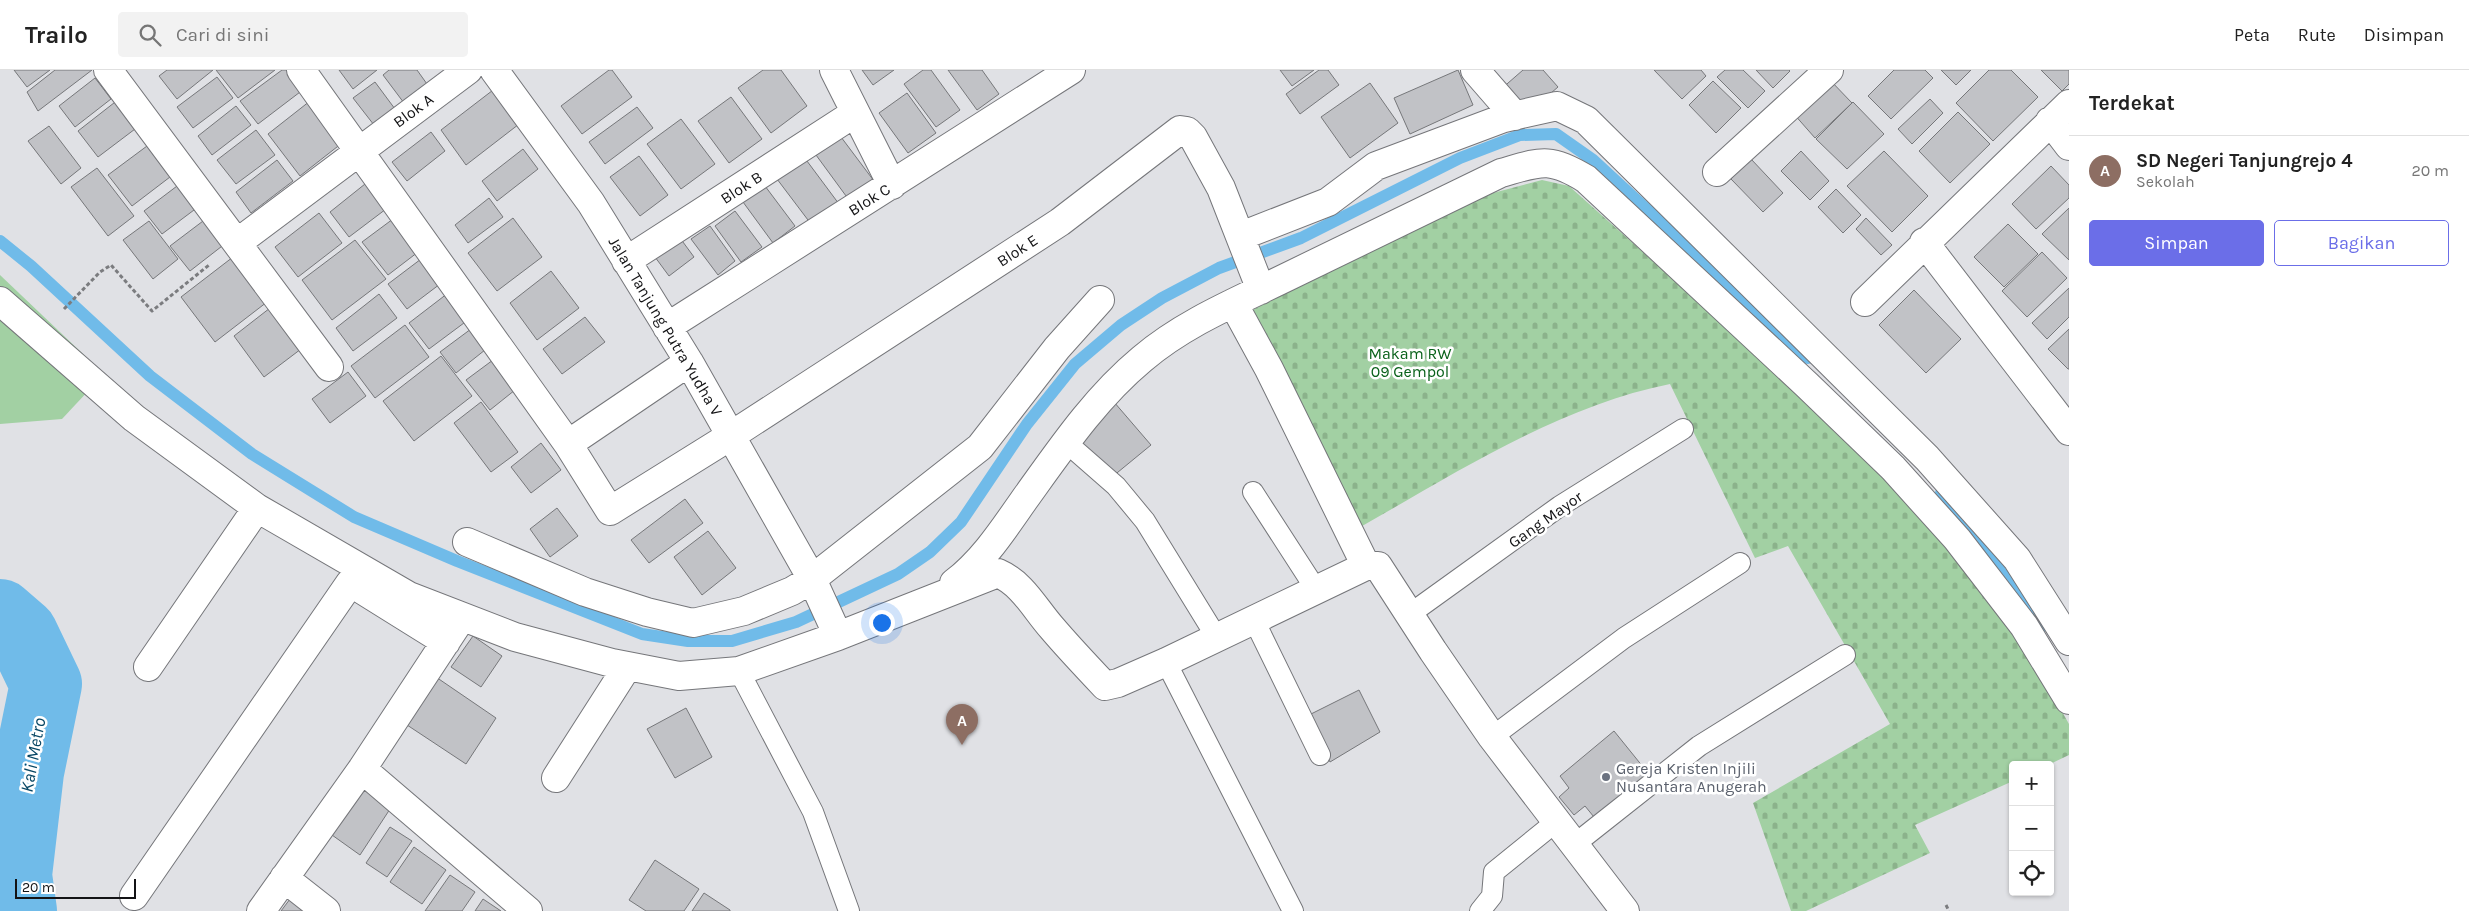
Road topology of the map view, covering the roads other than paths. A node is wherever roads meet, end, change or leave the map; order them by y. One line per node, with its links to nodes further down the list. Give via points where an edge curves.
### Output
1 (108, 70): 20 (street)
2 (301, 70): 14 (street)
3 (468, 70): 14 (street, Blok A)
4 (494, 70): 21 (street, Jalan Tanjung Putra Yudha V, via 590,203)
5 (834, 70): 9 (street)
6 (1071, 70): 17 (street, Blok C)
7 (1475, 70): 11 (street)
8 (1829, 70): 16 (street)
9 (856, 112): 17 (street); 21 (street, Blok B)
10 (2059, 112): 13 (street); 19 (street)
11 (1515, 116): 12 (street, via 1557,106 1586,120); 18 (street, via 1376,166 1328,202)
12 (1607, 144): 15 (street); 49 (street, via 1927,458 2017,559)
13 (2069, 146)
14 (358, 150): 20 (street, Blok A); 33 (street)
15 (1577, 171): 22 (street, via 1539,162 1500,173); 56 (street, via 1893,468 1958,539 2024,626)
16 (1717, 172)
17 (892, 185): 27 (street, Blok C)
18 (1243, 241): 22 (street); 32 (street, Blok E, via 1221,188 1193,137 1180,130 1060,222)
19 (1924, 242): 25 (street); 31 (street)
20 (237, 243): 29 (street)
21 (626, 261): 27 (street, Jalan Tanjung Putra Yudha V)
22 (1258, 282): 26 (street)
23 (1100, 300): 41 (street, via 1057,348 980,446)
24 (0, 301): 36 (street, via 134,418)
25 (1865, 302)
26 (1233, 303): 39 (street); 43 (street, via 1185,329 1143,358 1104,395 1063,445 986,553 966,574)
27 (667, 328): 28 (street, Jalan Tanjung Putra Yudha V)
28 (689, 362): 32 (street, Jalan Tanjung Putra Yudha V); 33 (street)
29 (329, 367)
30 (1683, 429): 44 (lane, Gang Mayor, via 1560,506)
31 (2069, 431)
32 (732, 435): 33 (street, via 610,511); 41 (street, Jalan Tanjung Putra Yudha V)
33 (568, 444)
34 (1076, 451): 48 (lane, via 1116,486 1145,520)
35 (1253, 492): 42 (lane)
36 (253, 514): 40 (street); 45 (street, via 409,596); 53 (street)
37 (467, 542): 41 (street, via 585,592 647,612 693,622 744,611 792,591)
38 (1740, 562): 57 (lane, via 1624,638)
39 (1366, 566): 42 (street); 44 (street, via 1378,566)
40 (350, 583): 50 (street); 64 (street)
41 (815, 586): 47 (street, Jalan Tanjung Putra Yudha V)
42 (1317, 592): 46 (street)
43 (933, 599): 47 (street); 52 (street, via 998,573 1021,589 1105,686)
44 (1410, 614): 57 (street)
45 (462, 617): 50 (street); 54 (street, via 515,637)
46 (1254, 620): 48 (street); 58 (lane)
47 (836, 631): 55 (street)
48 (1217, 638): 52 (street)
49 (2069, 641)
50 (446, 642): 59 (street)
51 (1845, 655): 62 (lane, via 1700,746)
52 (1166, 662): 69 (lane)
53 (148, 667)
54 (628, 667): 55 (street, via 679,676); 60 (street)
55 (739, 671): 68 (lane, via 813,812)
56 (2069, 700)
57 (1492, 737): 61 (street)
58 (1320, 755)
59 (362, 768): 63 (street); 67 (street)
60 (556, 778)
61 (1557, 821): 62 (street); 70 (lane, via 1494,872 1492,896)
62 (1575, 844): 71 (street)
63 (284, 878): 65 (street); 66 (street)
64 (134, 896)
65 (262, 911)
66 (326, 911)
67 (528, 911)
68 (849, 911)
69 (1293, 911)
70 (1480, 911)
71 (1625, 911)

